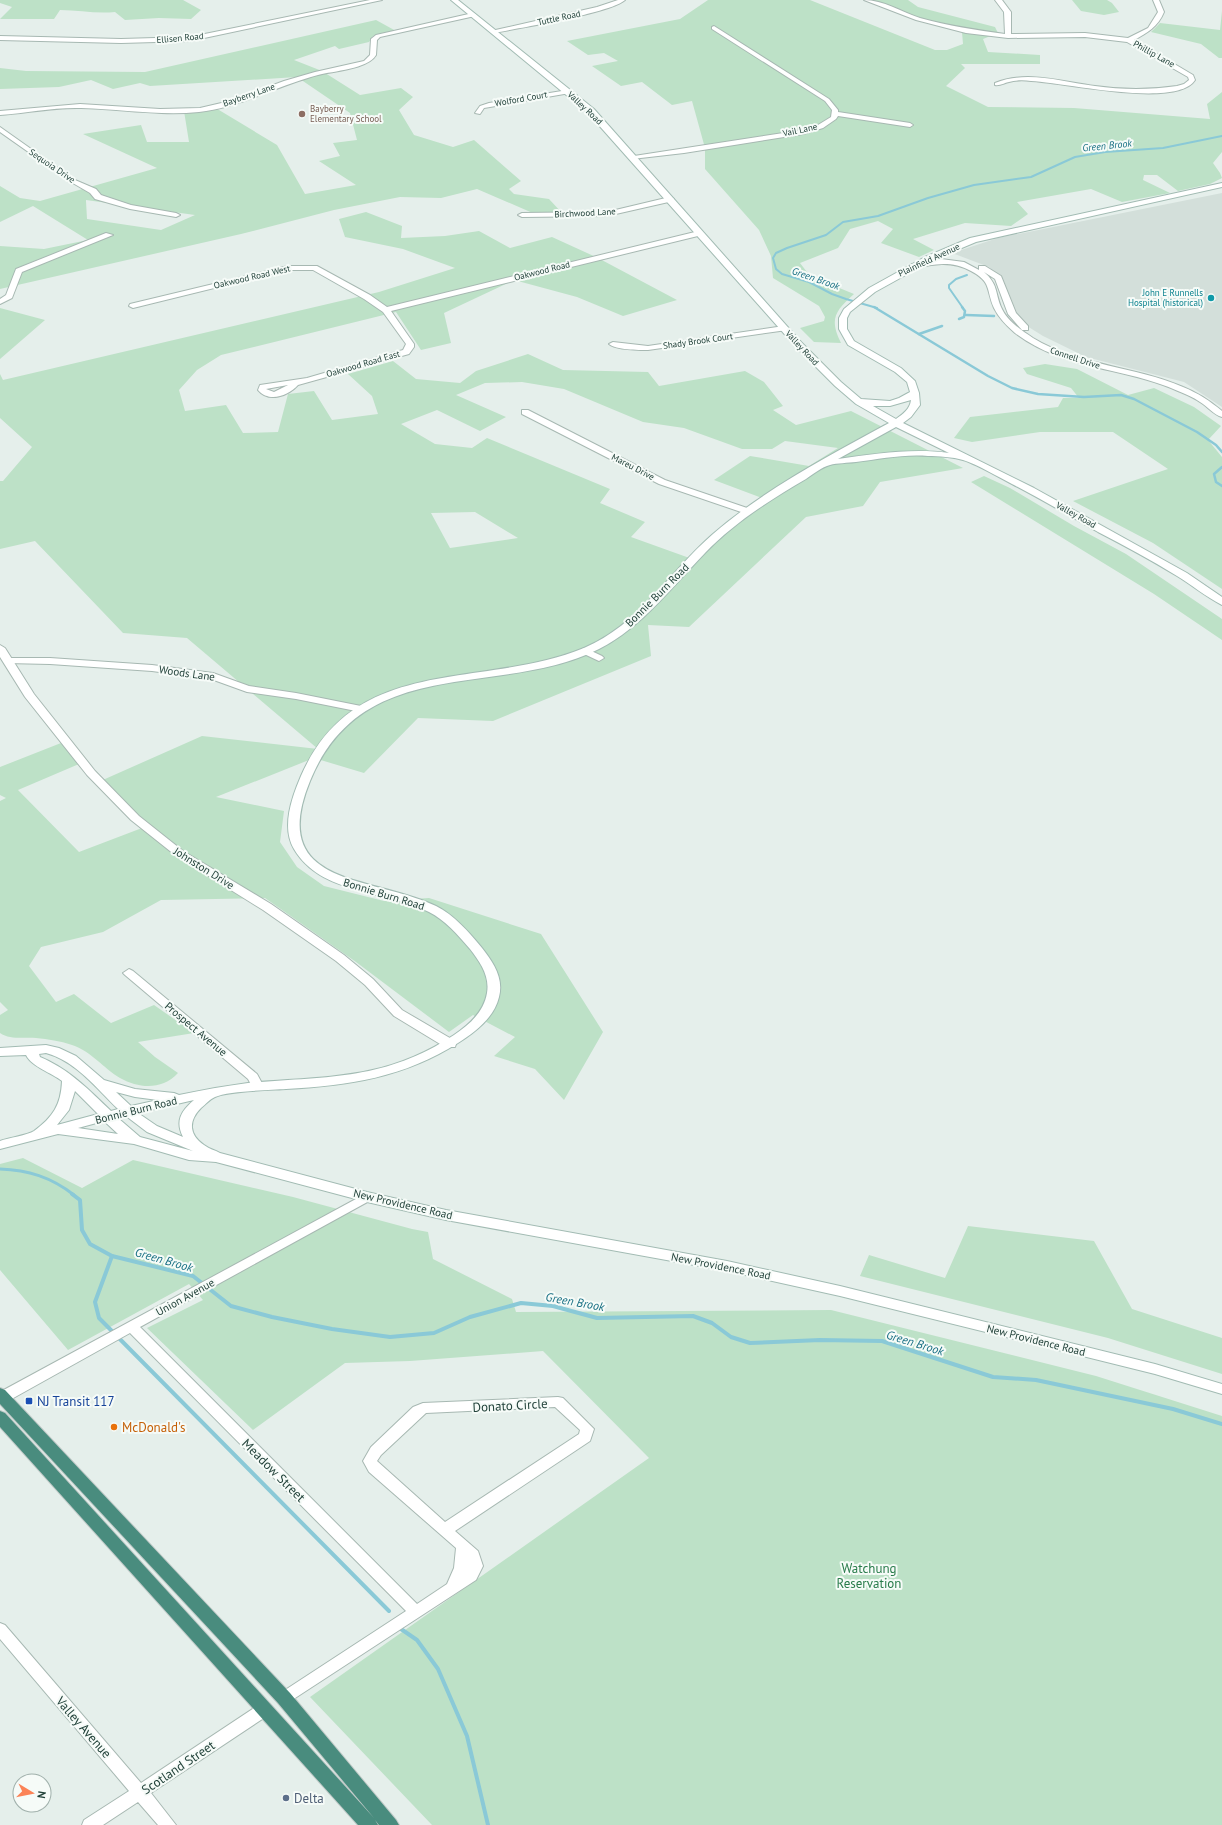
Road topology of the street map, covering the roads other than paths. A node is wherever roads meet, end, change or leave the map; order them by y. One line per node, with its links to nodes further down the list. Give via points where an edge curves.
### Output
1 (380, 0): 11 (street, Ellisen Road, via 190,39 121,41)
2 (454, 0): 7 (main road, Valley Road)
3 (622, 0): 9 (street, Tuttle Road, via 598,9)
4 (868, 0): 10 (street, Phillip Lane, via 918,19 949,27)
5 (998, 0): 10 (street, via 1010,13)
6 (1156, 0): 12 (street, via 1161,12 1154,25)
7 (473, 15): 9 (main road, Valley Road); 15 (street, Bayberry Lane, via 378,36 374,39 373,58 366,62 286,82 206,109 176,111 80,106)
8 (714, 28): 17 (street, via 827,100)
9 (494, 32): 14 (main road, Valley Road)
10 (1008, 36): 12 (street, Phillip Lane, via 1085,35)
11 (0, 38)
12 (1129, 40): 13 (street, Phillip Lane, via 1185,72 1191,76 1192,81 1178,88 1139,91 1036,80 1010,80)
13 (997, 84)
14 (568, 92): 16 (street, Wolford Court, via 489,105 482,107); 20 (main road, Valley Road, via 591,111)
15 (0, 113)
16 (478, 113)
17 (836, 114): 18 (street); 20 (street, Vail Lane, via 828,123 809,129 716,147)
18 (910, 124)
19 (0, 129): 24 (street, Sequoia Drive, via 73,181 93,191 98,197 130,207)
20 (634, 158): 22 (main road, Valley Road)
21 (1222, 185): 27 (main road, Plainfield Avenue, via 986,237)
22 (670, 199): 23 (street, Birchwood Lane, via 607,214); 25 (main road, Valley Road)
23 (522, 215)
24 (176, 216)
25 (699, 233): 31 (street, Oakwood Road); 32 (main road, Valley Road)
26 (109, 235): 29 (street, via 19,271 9,296)
27 (940, 252): 28 (main road, Plainfield Avenue); 37 (street, Connell Drive, via 992,273 1000,283 1008,307 1018,322 1040,339 1086,359 1187,386)
28 (911, 267): 35 (main road, Plainfield Avenue, via 882,283 853,304 843,318 843,330 851,343 906,376); 39 (street, Connell Drive, via 947,261 975,270 991,284 996,303 1009,323 1046,349 1076,360 1179,388 1202,399)
29 (0, 302)
30 (133, 306): 31 (street, Oakwood Road West, via 299,267 318,270)
31 (386, 310): 34 (street, Oakwood Road East, via 410,344 409,350)
32 (784, 328): 33 (street, Shady Brook Court, via 648,348); 36 (main road, Valley Road, via 817,364)
33 (613, 344)
34 (294, 384)
35 (914, 393): 36 (main road, via 907,399 892,404); 40 (main road, via 915,404 912,410)
36 (859, 402): 40 (main road, Valley Road)
37 (1222, 406)
38 (524, 412): 43 (street, Mareu Drive, via 662,482)
39 (1222, 414)
40 (896, 423): 41 (main road, Valley Road); 42 (main road, Bonnie Burn Road)
41 (972, 460): 42 (main road, via 917,452); 44 (main road, Valley Road, via 1132,546 1183,575)
42 (824, 464): 43 (main road, Bonnie Burn Road)
43 (747, 511): 46 (main road, Bonnie Burn Road, via 704,548 636,619 608,640)
44 (1222, 602)
45 (0, 648): 48 (main road, Johnston Drive)
46 (585, 651): 47 (street); 49 (main road, Bonnie Burn Road, via 538,666 453,678 413,687)
47 (599, 658)
48 (9, 661): 49 (street, Woods Lane, via 50,660 152,668 213,676 247,689); 51 (main road, Johnston Drive, via 29,695 92,773 135,818 179,853 267,907 340,958 369,982 398,1013)
49 (361, 709): 51 (main road, Bonnie Burn Road, via 337,728 317,755 295,807 293,826 296,842 301,854 328,875 344,883 401,898 434,910 446,918 474,946 492,975 493,996 484,1015)
50 (129, 973): 56 (street, Prospect Avenue, via 254,1077)
51 (450, 1044): 56 (main road, Bonnie Burn Road, via 413,1062 368,1076)
52 (31, 1051): 53 (main road, New Providence Road); 54 (main road, New Providence Road, via 35,1060 53,1068); 55 (main road, New Providence Road, via 46,1049 63,1055 77,1063)
53 (0, 1052)
54 (69, 1080): 60 (main road, New Providence Road); 62 (main road, via 68,1098 63,1112)
55 (98, 1083): 58 (main road, via 135,1093); 59 (main road, New Providence Road)
56 (258, 1087): 57 (main road, Bonnie Burn Road)
57 (212, 1092): 58 (main road, Bonnie Burn Road); 65 (main road, via 190,1111 184,1121 187,1136)
58 (185, 1098): 59 (main road, Bonnie Burn Road)
59 (128, 1112): 60 (main road, Bonnie Burn Road); 65 (main road, New Providence Road, via 161,1133)
60 (107, 1117): 61 (main road, Bonnie Burn Road); 63 (main road, New Providence Road)
61 (57, 1130): 62 (main road, Bonnie Burn Road); 63 (main road)
62 (36, 1135): 64 (main road, Bonnie Burn Road)
63 (135, 1140): 66 (main road, New Providence Road, via 189,1155)
64 (0, 1145)
65 (197, 1146): 66 (main road, New Providence Road)
66 (216, 1157): 67 (main road, New Providence Road)
67 (367, 1197): 68 (street, Union Avenue); 69 (main road, New Providence Road, via 446,1215 728,1266 1155,1370)
68 (127, 1330): 70 (street, Union Avenue); 73 (street, Meadow Street)
69 (1222, 1389)
70 (1, 1396): 75 (highway)
71 (0, 1417): 76 (highway)
72 (445, 1530): 72 (street, Donato Circle, via 586,1437 587,1429 558,1402 423,1408 418,1411 376,1451 370,1461 374,1468); 73 (street, Donato Circle, via 473,1555 476,1567 471,1576)
73 (416, 1612): 75 (street)
74 (0, 1629): 77 (street, Valley Avenue)
75 (284, 1698): 81 (highway)
76 (265, 1709): 77 (street, Scotland Street); 80 (highway)
77 (140, 1792): 78 (street, Scotland Street); 79 (street, Valley Avenue)
78 (90, 1825)
79 (168, 1825)
80 (369, 1825)
81 (390, 1825)

